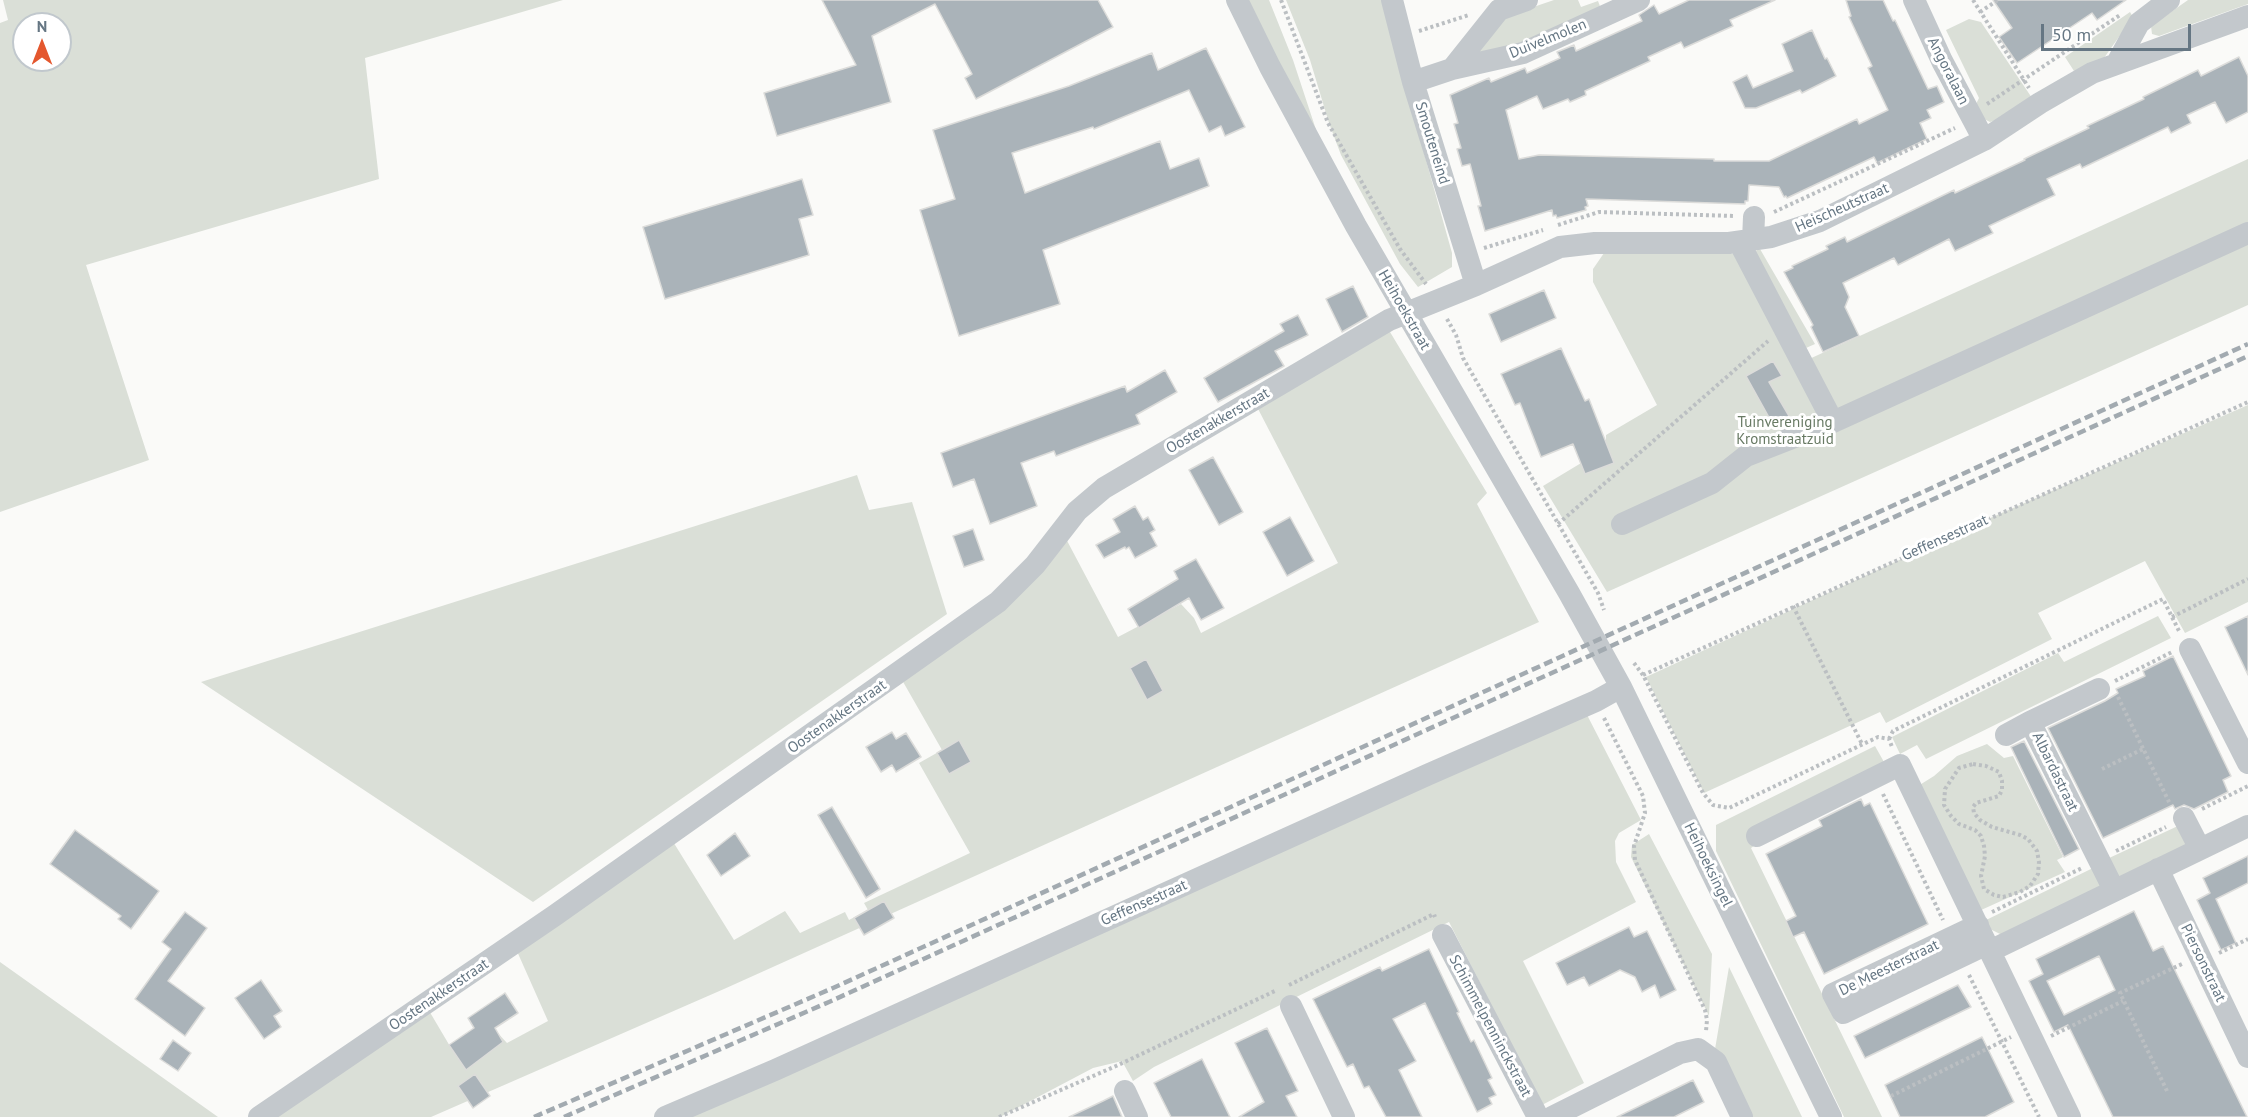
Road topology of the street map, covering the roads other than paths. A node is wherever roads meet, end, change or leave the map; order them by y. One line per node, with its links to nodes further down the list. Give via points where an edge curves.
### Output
1 (1237, 0): 16 (street, Heihoekstraat, via 1275,77)
2 (1392, 0): 10 (street, Smouteneind)
3 (1527, 0): 9 (street, via 1499,10)
4 (1639, 0): 9 (street, Duivelmolen, via 1523,53)
5 (1914, 0): 11 (street, Angoralaan)
6 (2169, 0): 8 (street, via 2139,23)
7 (2248, 16): 8 (street, Heischeutstraat)
8 (2117, 63): 11 (street, Heischeutstraat, via 2040,103)
9 (1452, 69): 10 (street, Duivelmolen)
10 (1413, 82): 15 (street, Smouteneind)
11 (1984, 140): 14 (street, Heischeutstraat, via 1820,221)
12 (1754, 217): 14 (street)
13 (2248, 233): 17 (street)
14 (1746, 241): 15 (street, Heischeutstraat, via 1560,247); 17 (street, via 1784,328)
15 (1476, 285): 16 (street, Heischeutstraat)
16 (1407, 313): 19 (street, Heihoekstraat); 37 (street, Oostenakkerstraat, via 1104,488 1077,511 1035,565 990,608 564,909)
17 (1833, 422): 18 (street, via 1746,456 1712,483)
18 (1622, 524)
19 (1581, 614): 22 (street, Heihoeksingel)
20 (2183, 645): 25 (street)
21 (2105, 686): 23 (street, Albardastraat)
22 (1621, 687): 38 (street, Geffensestraat); 44 (street, Heihoeksingel)
23 (2030, 722): 24 (street); 31 (street, Albardastraat)
24 (2006, 735)
25 (2248, 763)
26 (2179, 814): 29 (street)
27 (2248, 825): 29 (street)
28 (1757, 836): 33 (street, via 1900,765)
29 (2200, 849): 30 (street)
30 (2158, 869): 31 (street); 35 (street, Piersonstraat)
31 (2114, 890): 33 (street)
32 (1443, 935): 41 (street, Schimmelpenninckstraat)
33 (1985, 940): 33 (street, De Meesterstraat, via 1842,1013 1833,994); 45 (street)
34 (1291, 1006): 40 (street)
35 (2248, 1057)
36 (1125, 1091): 39 (street)
37 (259, 1117)
38 (665, 1117)
39 (1137, 1117)
40 (1344, 1117)
41 (1538, 1117)
42 (1552, 1117): 43 (street, via 1680,1053 1701,1051 1716,1062)
43 (1743, 1117)
44 (1831, 1117)
45 (2070, 1117)

